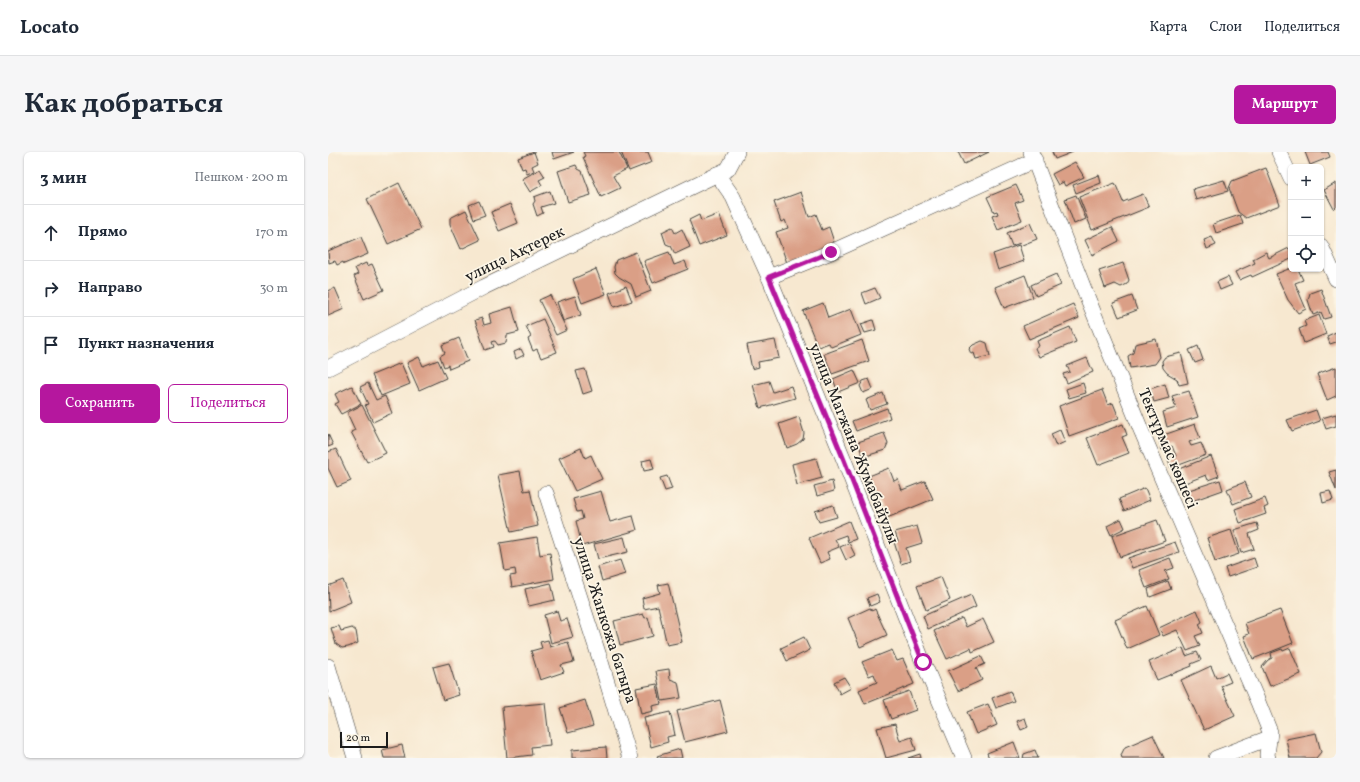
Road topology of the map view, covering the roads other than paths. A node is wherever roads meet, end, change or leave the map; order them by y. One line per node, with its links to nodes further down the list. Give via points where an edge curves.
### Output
1 (736, 152): 5 (street, via 728,169)
2 (1279, 152): 4 (street)
3 (1033, 156): 7 (street, via 831,252); 13 (street, Тектұрмас көшесі, via 1141,430 1258,702 1270,732)
4 (1288, 172)
5 (718, 174): 7 (street, улица Магжана Жумабайулы, via 733,197); 9 (street, улица Ақтерек, via 484,287)
6 (1324, 253): 8 (street)
7 (769, 277): 17 (street, улица Магжана Жумабайулы)
8 (1336, 279)
9 (328, 368)
10 (546, 493): 16 (street, улица Жанкожа батыра)
11 (328, 666): 12 (street)
12 (349, 735): 14 (street); 15 (street)
13 (1269, 738): 18 (street); 19 (street, Тектұрмас көшесі)
14 (344, 758)
15 (355, 758)
16 (630, 758)
17 (964, 758)
18 (1216, 758)
19 (1268, 758)

